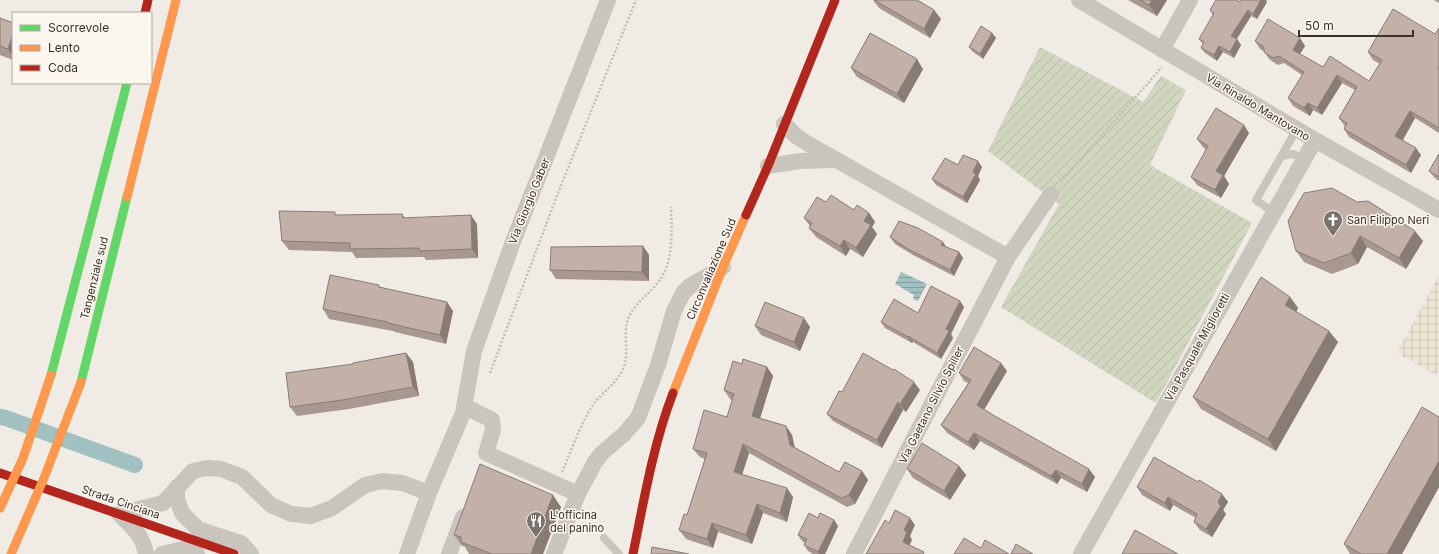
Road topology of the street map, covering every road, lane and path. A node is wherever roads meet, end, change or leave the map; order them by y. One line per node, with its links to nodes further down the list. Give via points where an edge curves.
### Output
1 (148, 0): 8 (main road)
2 (176, 0): 35 (main road, Tangenziale sud, bridge, via 81,382 44,478)
3 (608, 0): 25 (street, Via Giorgio Gaber, via 514,240 474,351)
4 (636, 0): 24 (path, via 558,193)
5 (835, 0): 11 (main road, Circonvallazione Sud)
6 (1079, 0): 9 (street, Via Rinaldo Mantovano)
7 (1190, 0): 9 (street)
8 (145, 12)
9 (1163, 57): 12 (street, Via Rinaldo Mantovano); 18 (path)
10 (127, 84): 32 (main road, Tangenziale sud, bridge, via 51,376 22,458)
11 (784, 124): 15 (street, via 796,136); 17 (main road, Circonvallazione Sud)
12 (1297, 129): 13 (street, Via Rinaldo Mantovano); 14 (lane)
13 (1315, 140): 16 (street, Via Pasquale Miglioretti); 20 (street, Via Rinaldo Mantovano)
14 (1281, 157): 16 (lane, via 1294,154); 21 (lane, via 1256,200)
15 (834, 160): 17 (street, via 800,161); 22 (street)
16 (1301, 165): 21 (street, Via Pasquale Miglioretti)
17 (768, 166): 23 (main road, Circonvallazione Sud)
18 (1051, 194): 22 (street, Via Gaetano Silvio Spiller)
19 (671, 207): 27 (path, via 672,235 666,267 660,280 631,313 626,323 624,367 619,378 598,397 591,409)
20 (1439, 210)
21 (1274, 212): 47 (street, Via Pasquale Miglioretti)
22 (1008, 256): 46 (street, Via Gaetano Silvio Spiller)
23 (723, 267): 28 (street, via 690,286 683,293 674,311 658,365 638,418 602,453); 45 (main road, Circonvallazione Sud, via 664,417 651,464)
24 (490, 373)
25 (464, 406): 27 (street, via 492,420 493,430 483,460); 30 (street, Via Giorgio Gaber)
26 (0, 472): 33 (main road, Strada Cinciana)
27 (557, 484): 28 (street)
28 (582, 487): 43 (street)
29 (177, 488): 30 (street, via 193,471 221,469 242,477 271,505 291,514 311,516 332,508 365,484 383,481 402,483); 33 (street, via 163,503); 40 (street, via 177,499 182,513 198,529 241,543)
30 (429, 493): 41 (street, Via Giorgio Gaber)
31 (467, 504): 42 (street)
32 (0, 508)
33 (119, 514): 36 (street, via 144,542); 39 (main road, Strada Cinciana)
34 (604, 538): 44 (lane)
35 (10, 554)
36 (146, 554)
37 (162, 554): 38 (street, via 183,549)
38 (197, 554)
39 (234, 554)
40 (251, 554)
41 (407, 554)
42 (449, 554)
43 (554, 554)
44 (619, 554)
45 (633, 554)
46 (854, 554)
47 (1081, 554)

